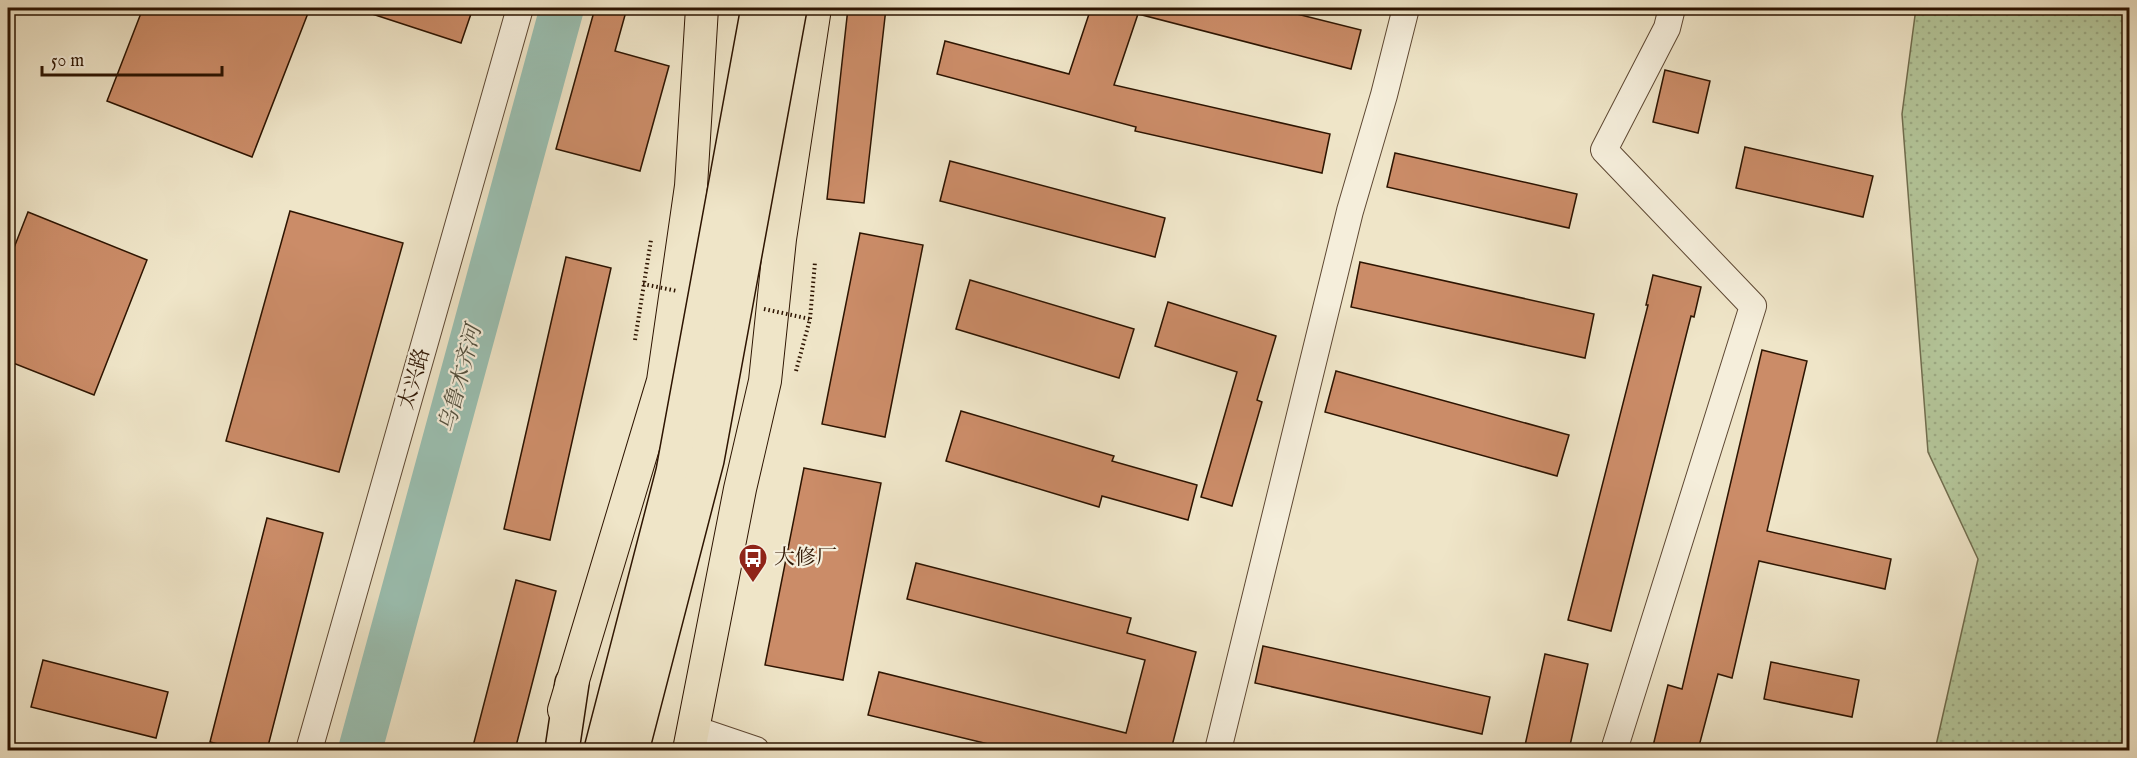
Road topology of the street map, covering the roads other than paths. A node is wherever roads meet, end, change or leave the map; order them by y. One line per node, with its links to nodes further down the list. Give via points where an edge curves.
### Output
1 (520, 8): 10 (street, 太兴路)
2 (702, 8): 8 (main road, via 691,186 663,381)
3 (758, 8): 13 (highway, bridge, via 673,472)
4 (790, 8): 14 (highway, bridge, via 707,460)
5 (815, 8): 9 (main road, via 780,239 765,381)
6 (1406, 8): 16 (street, via 1350,211)
7 (1672, 8): 17 (street, via 1667,28 1604,150 1753,306)
8 (572, 683): 11 (main road); 12 (highway)
9 (692, 740): 15 (street)
10 (309, 750)
11 (552, 750)
12 (562, 750)
13 (601, 750)
14 (632, 750)
15 (756, 750)
16 (1218, 750)
17 (1614, 750)

